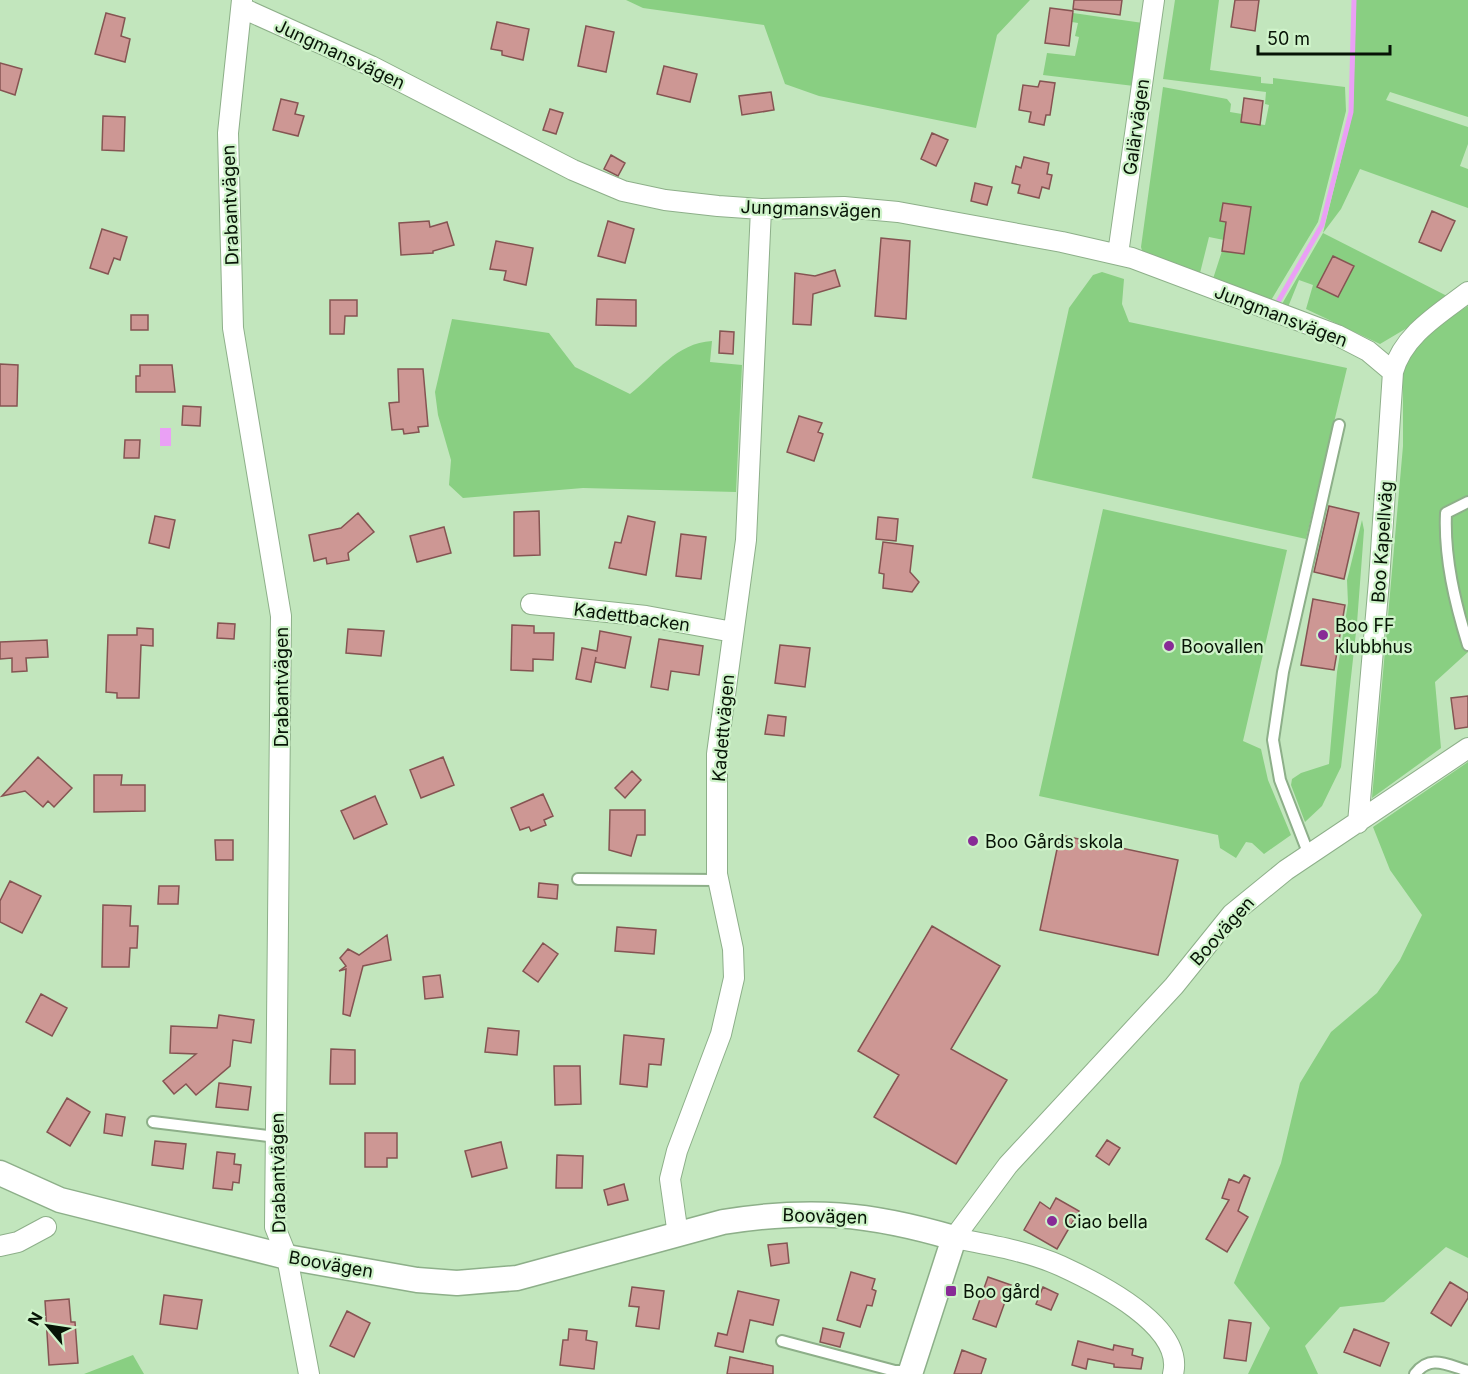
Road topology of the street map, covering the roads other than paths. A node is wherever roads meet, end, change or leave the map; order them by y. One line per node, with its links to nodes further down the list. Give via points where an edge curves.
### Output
1 (1154, 0): 4 (street, Galärvägen)
2 (242, 4): 3 (street, Jungmansvägen, via 602,184 664,200); 18 (street, Drabantvägen, via 228,133 233,328 280,616)
3 (761, 209): 4 (street, Jungmansvägen, via 844,207 898,212); 10 (street, Kadettvägen, via 751,468 743,575)
4 (1118, 254): 6 (street, Jungmansvägen, via 1337,335 1368,351)
5 (1468, 292): 6 (street, Boo Kapellväg, via 1410,339)
6 (1393, 372): 13 (street, Boo Kapellväg)
7 (1339, 425): 14 (lane, via 1283,672 1272,740 1280,780)
8 (1468, 502): 11 (lane, via 1446,513 1445,537 1456,608)
9 (531, 604): 10 (street, Kadettbacken, via 646,616)
10 (733, 632): 16 (street, Kadettvägen, via 717,754)
11 (1468, 645)
12 (1468, 748): 13 (street, Boovägen)
13 (1358, 823): 14 (street, Boovägen)
14 (1309, 855): 22 (street, Boovägen, via 1232,914 1174,986 1008,1165)
15 (578, 879): 16 (lane)
16 (718, 880): 21 (street, Kadettvägen, via 733,949 734,978 721,1034 670,1179)
17 (153, 1122): 18 (lane)
18 (276, 1137): 24 (street, Drabantvägen, via 275,1227)
19 (0, 1173): 24 (street, Boovägen, via 60,1200)
20 (46, 1227): 23 (street, via 18,1242)
21 (678, 1235): 22 (street, Boovägen, via 754,1217 830,1213 891,1221); 24 (street, Boovägen, via 518,1278 485,1282 417,1280)
22 (954, 1238): 27 (street); 29 (street, via 1000,1247 1060,1266 1116,1295 1168,1339 1176,1362)
23 (0, 1246)
24 (287, 1257): 28 (street, Drabantvägen)
25 (782, 1341): 27 (lane)
26 (1468, 1371): 30 (lane, via 1432,1361 1423,1364)
27 (910, 1372)
28 (309, 1374)
29 (1173, 1374)
30 (1415, 1374)

